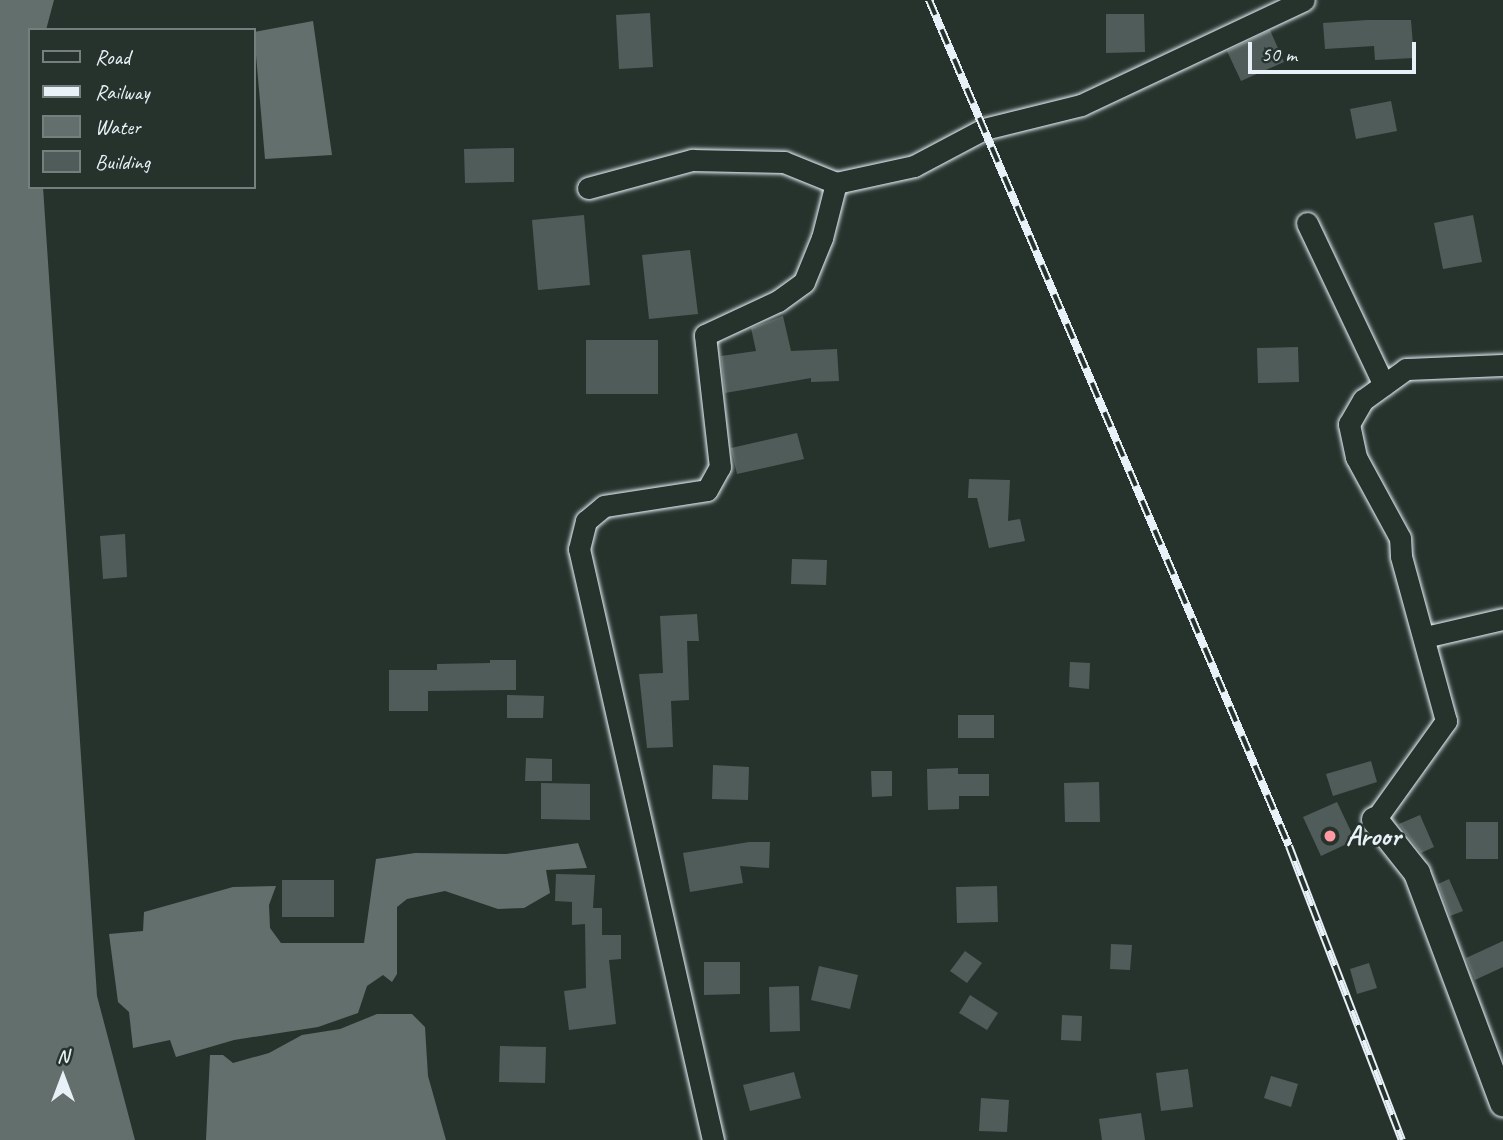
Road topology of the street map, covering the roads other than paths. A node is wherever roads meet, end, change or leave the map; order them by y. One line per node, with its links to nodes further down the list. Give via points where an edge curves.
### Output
1 (1304, 0): 2 (street, via 1081,106 984,128 914,166)
2 (836, 183): 3 (street, via 784,162 692,160); 11 (street, via 822,238 804,282 778,301 705,335 720,467 707,490 604,506 586,521 579,549)
3 (588, 188)
4 (1307, 223): 6 (street)
5 (1503, 365): 6 (street, via 1406,369)
6 (1384, 385): 8 (street, via 1363,400 1349,424 1356,457 1400,538)
7 (1503, 619): 8 (street)
8 (1425, 637): 9 (street, via 1446,721)
9 (1375, 820): 10 (street, via 1417,873)
10 (1503, 1103)
11 (713, 1140)

